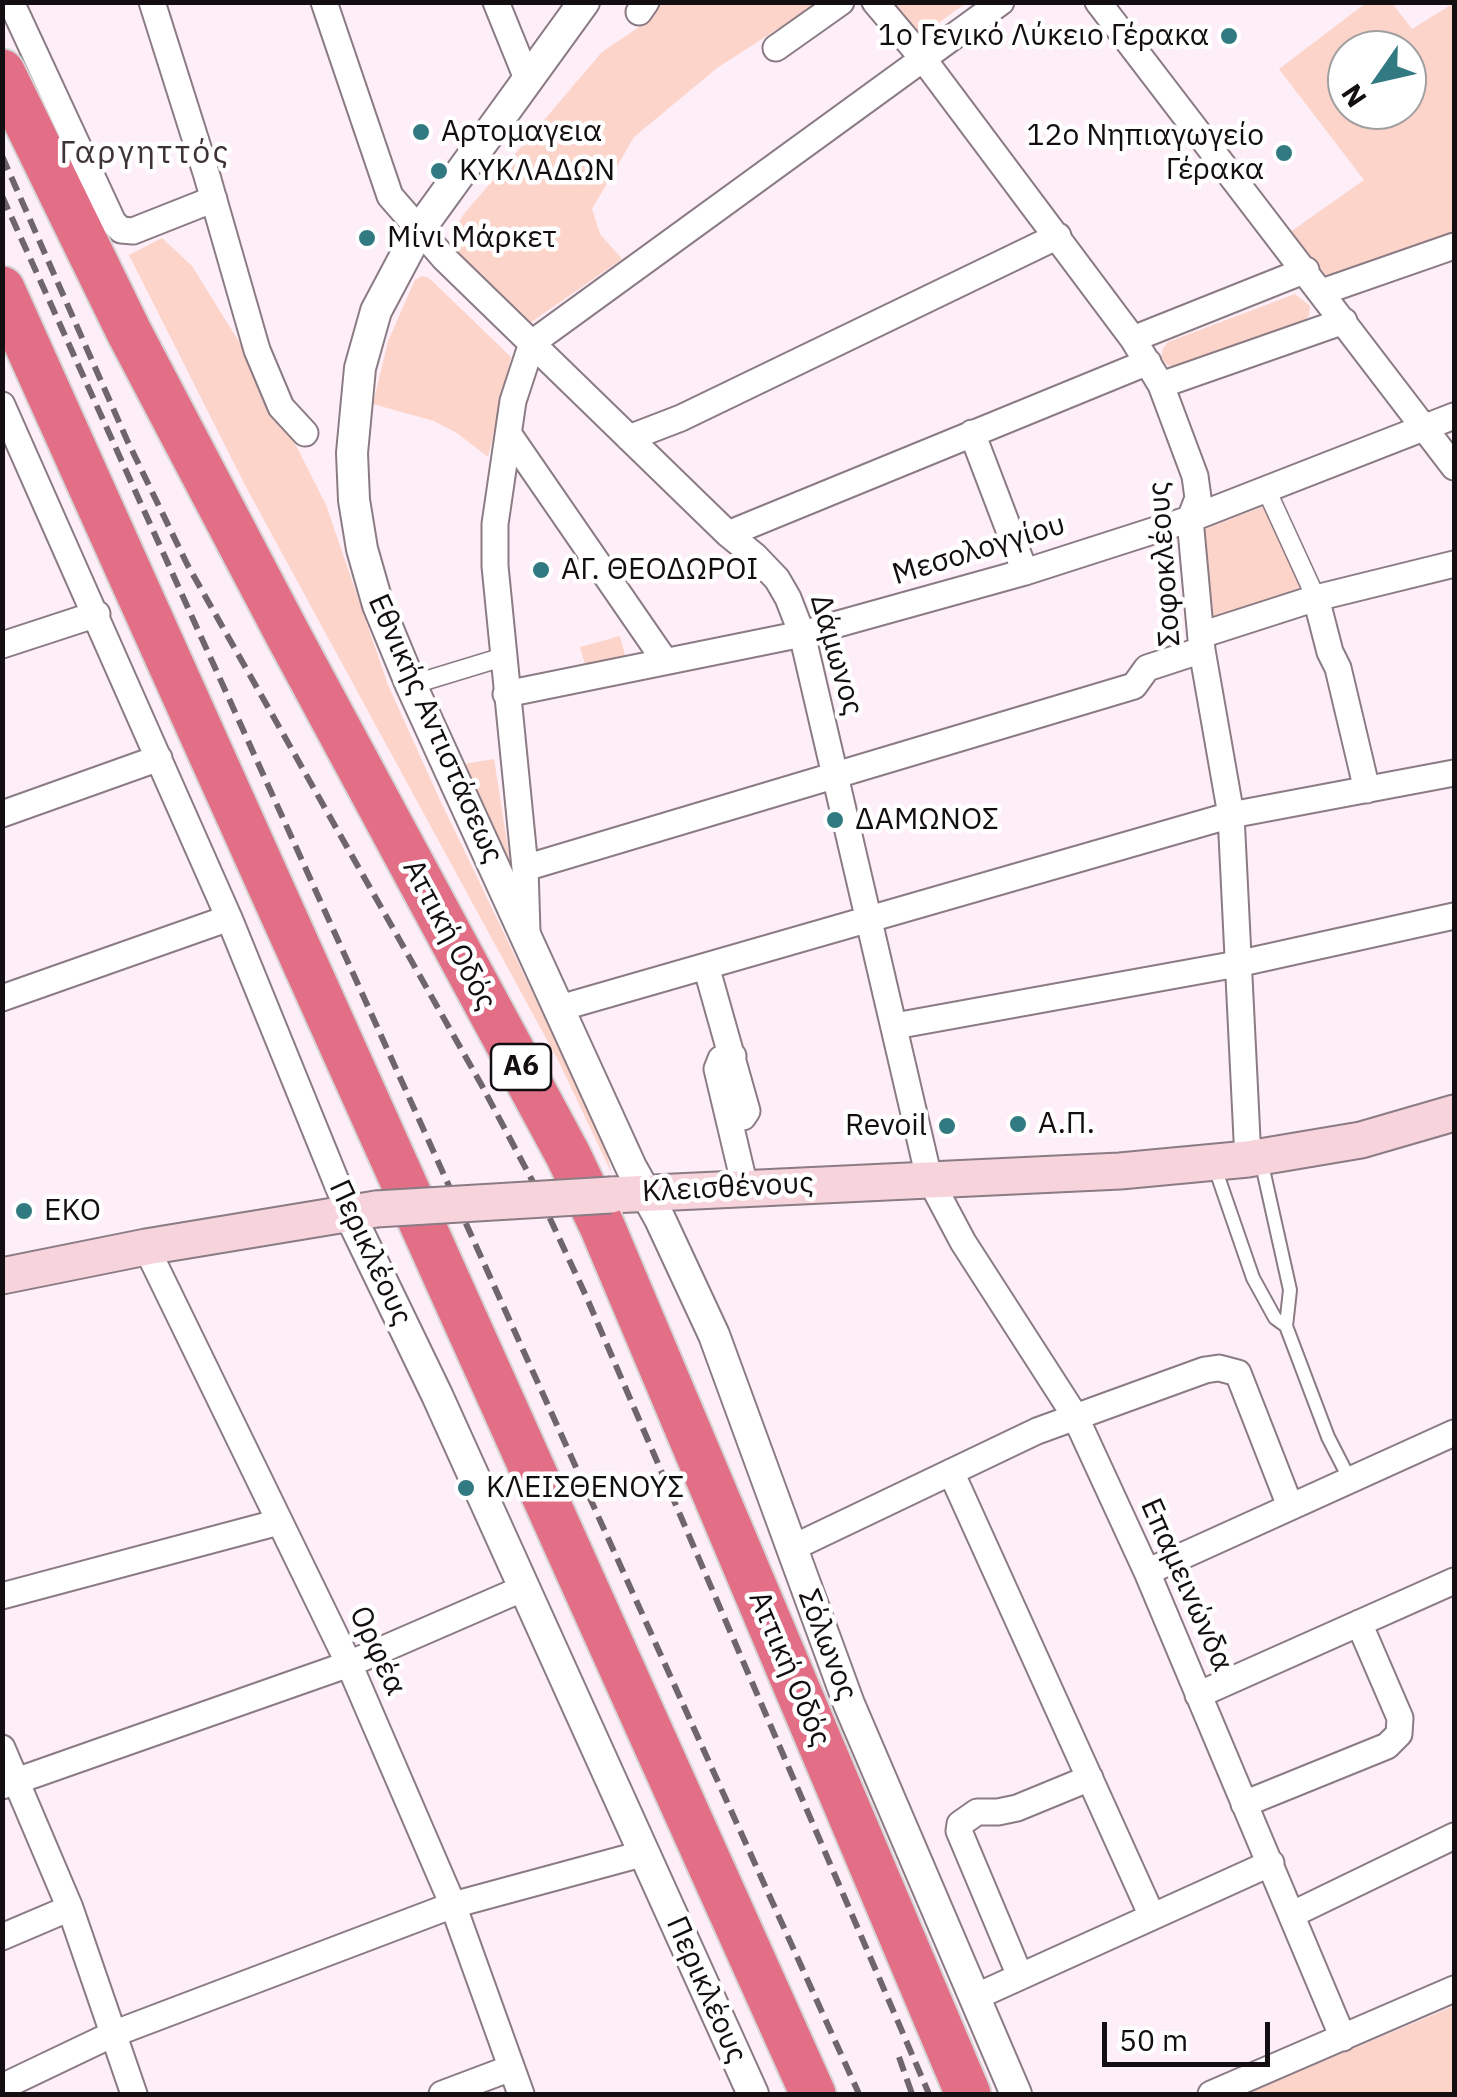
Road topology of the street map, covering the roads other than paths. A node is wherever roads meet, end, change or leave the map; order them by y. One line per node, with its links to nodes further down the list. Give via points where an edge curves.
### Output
1 (11, 2): 14 (street, via 120,230 133,231)
2 (152, 2): 14 (street)
3 (324, 2): 15 (street, Δάμωνος, via 390,196)
4 (496, 2): 13 (street)
5 (584, 2): 13 (street, Εθνικής Αντιστάσεως)
6 (841, 2): 10 (street)
7 (875, 2): 11 (street, Σοφοκλέους)
8 (1000, 2): 11 (street)
9 (1098, 2): 18 (street)
10 (776, 48)
11 (924, 60): 16 (street, Σοφοκλέους); 23 (street)
12 (2, 72): 112 (highway, Αττική Οδός / Α6, via 164,399 602,1226)
13 (528, 81): 15 (street, Εθνικής Αντιστάσεως)
14 (214, 199): 30 (street, via 271,388)
15 (420, 230): 23 (street, Δάμωνος); 46 (street, Εθνικής Αντιστάσεως, via 389,282 367,340 352,453 368,574)
16 (1058, 236): 22 (street, Σοφοκλέους); 32 (street)
17 (1454, 246): 20 (street)
18 (1306, 270): 20 (street); 22 (street)
19 (2, 289): 111 (highway)
20 (1322, 292): 21 (street)
21 (1344, 321): 25 (street); 28 (street)
22 (1133, 338): 24 (street, Σοφοκλέους)
23 (532, 344): 31 (street); 32 (street, Δάμωνος)
24 (1148, 362): 25 (street, Σοφοκλέους); 29 (street)
25 (1162, 385): 35 (street, Σοφοκλέους, via 1198,490)
26 (2, 405): 40 (street, Περικλέους)
27 (1454, 416): 28 (street, Μεσολογγίου)
28 (1425, 427): 33 (street); 34 (street, Μεσολογγίου)
29 (972, 432): 36 (street); 38 (street)
30 (305, 433)
31 (510, 436): 44 (street, via 495,524); 45 (street)
32 (629, 438): 36 (street, Δάμωνος)
33 (1454, 467)
34 (1266, 489): 35 (street, Μεσολογγίου); 39 (street)
35 (1190, 519): 38 (street, Μεσολογγίου); 42 (street, Σοφοκλέους)
36 (728, 534): 41 (street, Δάμωνος, via 777,579)
37 (1452, 570): 39 (street)
38 (1025, 572): 41 (street, Μεσολογγίου)
39 (1316, 598): 42 (street); 51 (street)
40 (97, 614): 43 (street); 48 (street, Περικλέους)
41 (802, 634): 45 (street, Μεσολογγίου); 50 (street, Δάμωνος)
42 (1201, 643): 50 (street, via 1147,668 1134,686); 53 (street, Σοφοκλέους)
43 (2, 645)
44 (502, 657): 46 (street); 47 (street)
45 (665, 661): 47 (street, Μεσολογγίου)
46 (411, 685): 58 (street, Εθνικής Αντιστάσεως)
47 (506, 694): 54 (street)
48 (158, 758): 52 (street); 56 (street, Περικλέους)
49 (1454, 773): 51 (street)
50 (835, 778): 54 (street); 57 (street, Δάμωνος)
51 (1367, 790): 53 (street)
52 (2, 814)
53 (1231, 815): 57 (street); 59 (street, Σοφοκλέους)
54 (525, 868): 58 (street)
55 (1454, 916): 59 (street)
56 (228, 918): 61 (street); 69 (street, Περικλέους)
57 (870, 920): 60 (street); 63 (street, Δάμωνος)
58 (528, 937): 62 (street, Εθνικής Αντιστάσεως)
59 (1237, 964): 63 (street); 65 (street, Σοφοκλέους)
60 (706, 966): 62 (street); 67 (street, via 747,1111 730,1120)
61 (2, 998)
62 (560, 1008): 68 (street, Εθνικής Αντιστάσεως)
63 (895, 1026): 66 (street, Δάμωνος)
64 (1454, 1113): 65 (main road, Κλεισθένους, via 1361,1140)
65 (1240, 1160): 66 (main road, Κλεισθένους); 72 (lane, via 1290,1290); 72 (lane, via 1258,1289)
66 (929, 1178): 67 (main road, Κλεισθένους); 73 (street, Επαμεινώνδα)
67 (745, 1186): 68 (main road, Κλεισθένους)
68 (628, 1194): 69 (main road, Κλεισθένους, bridge); 79 (street, Σόλωνος, via 714,1335)
69 (362, 1211): 70 (main road, Κλεισθένους); 82 (street, Περικλέους)
70 (146, 1246): 71 (main road, Κλεισθένους); 78 (street, Ορφέα)
71 (2, 1276)
72 (1286, 1326): 76 (lane)
73 (1075, 1416): 75 (street); 77 (street, via 1205,1370 1232,1370); 80 (street, Επαμεινώνδα)
74 (1454, 1435): 76 (street)
75 (950, 1472): 79 (street); 88 (street)
76 (1350, 1480): 77 (street)
77 (1290, 1506): 80 (street)
78 (279, 1522): 83 (street); 85 (street, Ορφέα)
79 (790, 1549): 101 (street, Σόλωνος)
80 (1147, 1572): 86 (street, Επαμεινώνδα)
81 (1454, 1581): 84 (street)
82 (524, 1588): 85 (street); 92 (street, Περικλέους)
83 (2, 1596)
84 (1359, 1622): 86 (street); 90 (street, via 1400,1718 1399,1734 1387,1746)
85 (349, 1664): 89 (street); 94 (street, Ορφέα)
86 (1198, 1695): 90 (street, Επαμεινώνδα)
87 (2, 1748): 89 (street)
88 (1090, 1778): 97 (street); 99 (street, via 1017,1808 977,1812 960,1824)
89 (10, 1784): 95 (street)
90 (1244, 1804): 93 (street, Επαμεινώνδα)
91 (1454, 1836): 96 (street)
92 (645, 1852): 94 (street); 110 (street, Περικλέους)
93 (1271, 1863): 96 (street, Επαμεινώνδα); 97 (street)
94 (452, 1905): 102 (street); 104 (street, Ορφέα)
95 (70, 1908): 98 (street); 102 (street)
96 (1292, 1914): 103 (street, Επαμεινώνδα)
97 (1152, 1916): 99 (street)
98 (2, 1937)
99 (1020, 1976): 101 (street)
100 (1454, 1989): 103 (street)
101 (974, 1998): 113 (street, Σόλωνος)
102 (113, 2034): 105 (street); 107 (street)
103 (1343, 2038): 106 (street)
104 (511, 2068): 108 (street); 109 (street, Ορφέα)
105 (2, 2087)
106 (1226, 2092)
107 (134, 2094)
108 (442, 2094)
109 (520, 2094)
110 (753, 2094)
111 (813, 2094)
112 (968, 2094)
113 (1016, 2094)

